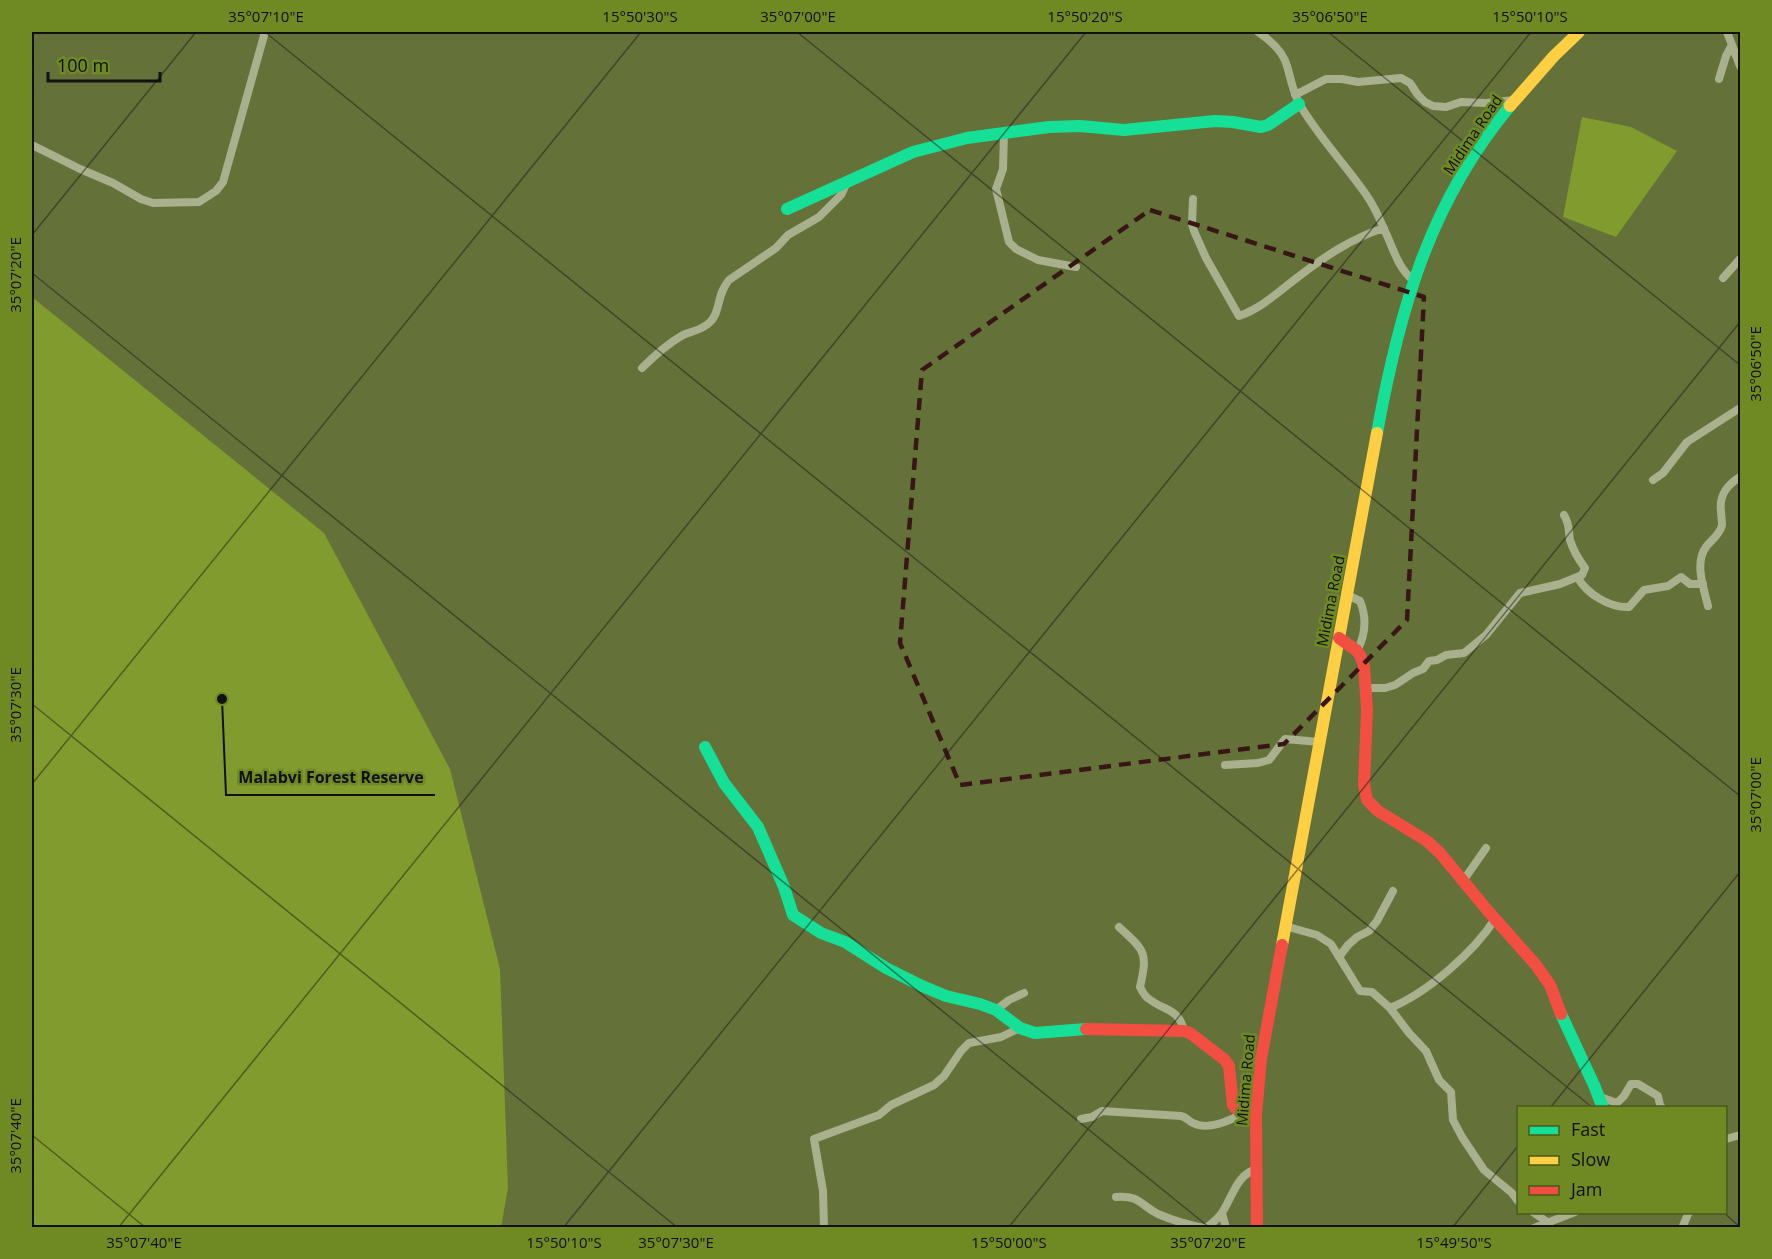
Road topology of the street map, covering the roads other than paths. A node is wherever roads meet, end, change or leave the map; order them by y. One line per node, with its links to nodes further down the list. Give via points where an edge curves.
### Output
1 (265, 32): 11 (street, via 223,182 199,202 148,202)
2 (1258, 32): 9 (street, via 1283,56)
3 (1579, 32): 8 (street, Midima Road)
4 (1727, 32): 5 (street)
5 (1732, 45): 6 (street); 7 (street)
6 (1740, 66)
7 (1719, 80)
8 (1516, 99): 9 (street, via 1434,106 1401,78 1358,82 1326,79); 19 (street, Midima Road, via 1460,179)
9 (1297, 100): 10 (street, via 1261,127 1204,121 1124,130 1080,126); 15 (street, via 1366,194)
10 (1004, 132): 12 (street, via 927,147); 17 (street, via 1003,169 996,189 1009,242 1038,260)
11 (32, 145)
12 (847, 182): 14 (street); 20 (street, via 841,195 819,217 722,287 715,315 708,325 666,345)
13 (1193, 199): 15 (street, via 1194,231 1239,316 1270,300 1338,249)
14 (787, 209)
15 (1384, 228): 19 (street, via 1398,263)
16 (1740, 260): 18 (street)
17 (1076, 267)
18 (1723, 278)
19 (1413, 280): 27 (street, Midima Road, via 1381,410)
20 (642, 368)
21 (1740, 408): 23 (street, via 1687,442)
22 (1740, 477): 26 (street, via 1721,496 1721,528 1702,554)
23 (1653, 480)
24 (1564, 515): 25 (street, via 1570,540 1585,568)
25 (1578, 578): 26 (street, via 1596,596 1624,608 1644,590 1668,586 1681,577 1690,584); 31 (street, via 1520,593 1491,629 1464,653 1429,661 1423,669 1395,685)
26 (1703, 584): 28 (street)
27 (1347, 595): 29 (street, Midima Road); 30 (street, via 1360,601 1365,616)
28 (1708, 606)
29 (1339, 638): 30 (street); 32 (street, Midima Road)
30 (1357, 651): 31 (street)
31 (1366, 688): 36 (street, via 1367,800 1431,844)
32 (1320, 742): 34 (street, via 1285,739 1269,760); 39 (street, Midima Road)
33 (705, 747): 44 (street, via 723,783 758,827 793,915 922,986)
34 (1225, 765)
35 (1486, 848): 36 (street)
36 (1463, 880): 38 (street)
37 (1393, 891): 41 (street, via 1369,931 1348,945)
38 (1495, 919): 43 (street, via 1447,970); 47 (street, via 1544,975)
39 (1286, 926): 41 (street, via 1317,935 1331,944); 50 (street, Midima Road, via 1263,1051)
40 (1119, 927): 46 (street, via 1138,944 1144,956 1140,987 1147,999 1182,1020)
41 (1340, 957): 43 (street, via 1360,991 1372,992)
42 (1024, 993): 44 (street)
43 (1390, 1008): 54 (street, via 1425,1051 1439,1080 1451,1092 1453,1120 1472,1153 1484,1170)
44 (996, 1010): 45 (street)
45 (1020, 1028): 46 (street, via 1035,1033 1095,1028); 59 (street, via 1001,1037 969,1043 934,1085 879,1115 814,1139 823,1191)
46 (1184, 1031): 49 (street, via 1225,1060 1231,1074 1233,1105)
47 (1601, 1102): 48 (street, via 1617,1103 1631,1084 1638,1084 1658,1096)
48 (1661, 1106)
49 (1242, 1114): 50 (street); 51 (street, via 1206,1125 1194,1124 1185,1116 1116,1111 1102,1111)
50 (1256, 1115): 52 (street, Midima Road)
51 (1081, 1119)
52 (1257, 1169): 55 (street, via 1249,1171 1238,1184); 62 (street, Midima Road)
53 (1116, 1197): 60 (street, via 1134,1198 1160,1214)
54 (1517, 1200)
55 (1222, 1213): 60 (street); 61 (street)
56 (1535, 1214): 58 (street)
57 (1571, 1214): 58 (street)
58 (1549, 1225): 63 (street)
59 (824, 1227)
60 (1205, 1227)
61 (1226, 1227)
62 (1257, 1227)
63 (1534, 1227)

